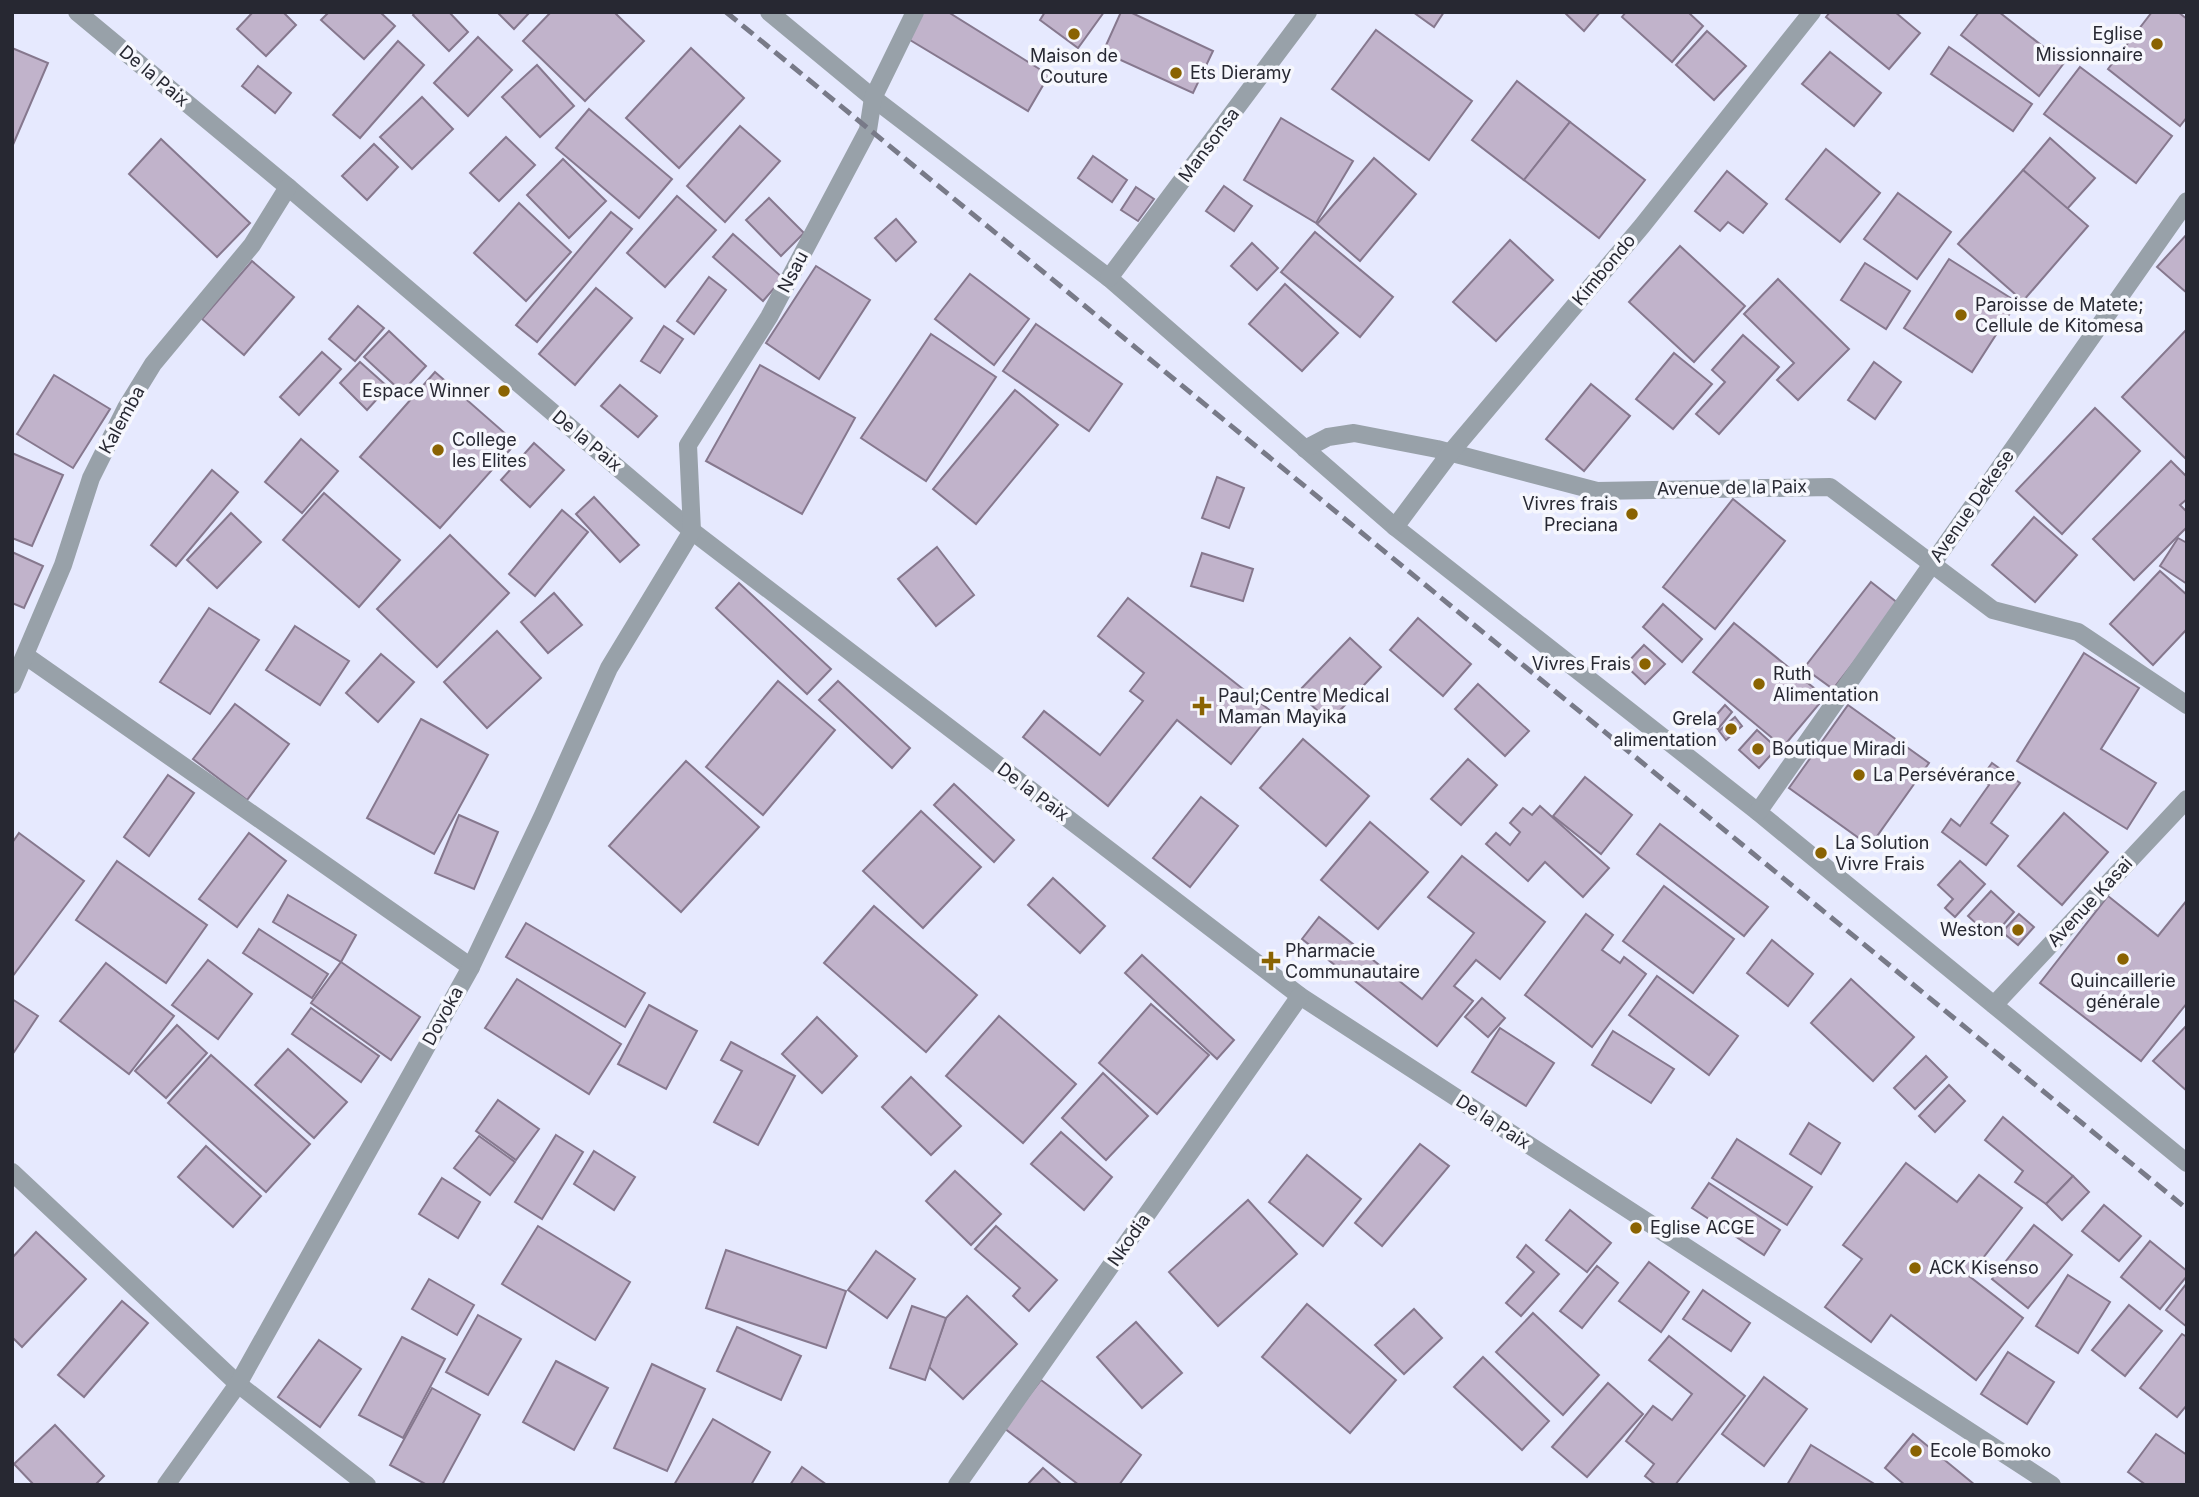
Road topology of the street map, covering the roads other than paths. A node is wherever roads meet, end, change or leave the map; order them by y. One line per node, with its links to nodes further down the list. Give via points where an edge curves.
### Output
1 (77, 12): 7 (street, De la Paix)
2 (769, 12): 6 (street)
3 (915, 12): 6 (street, Nsau)
4 (1308, 12): 9 (street, Mansonsa)
5 (1812, 12): 11 (street, Kimbondo, via 1642,226)
6 (873, 99): 9 (street); 13 (street, Nsau, via 868,130 769,317 688,445)
7 (288, 187): 13 (street, De la Paix); 15 (street, Kalemba, via 252,245 153,365 126,408 91,478 63,565)
8 (2187, 201): 14 (street, Avenue Dekese)
9 (1109, 278): 10 (street)
10 (1305, 449): 11 (street, Avenue de la Paix, via 1328,437 1354,433); 12 (street)
11 (1451, 452): 12 (street, Kimbondo); 14 (street, Avenue de la Paix, via 1597,491 1830,486)
12 (1395, 527): 19 (street)
13 (692, 531): 20 (street, Dovoka, via 609,668); 21 (street, De la Paix)
14 (1932, 564): 17 (street, Avenue de la Paix, via 1993,610 2078,632); 19 (street, Avenue Dekese)
15 (26, 656): 16 (street, Kalemba); 20 (street)
16 (12, 685)
17 (2187, 705)
18 (2187, 799): 22 (street, Avenue Kasai)
19 (1758, 812): 22 (street)
20 (471, 967): 25 (street, Dovoka)
21 (1300, 996): 28 (street, Nkodia); 29 (street, De la Paix)
22 (1994, 1005): 23 (street)
23 (2187, 1163)
24 (12, 1172): 25 (street)
25 (237, 1384): 26 (street, Dovoka); 27 (street)
26 (166, 1485)
27 (367, 1485)
28 (957, 1485)
29 (2052, 1485)

